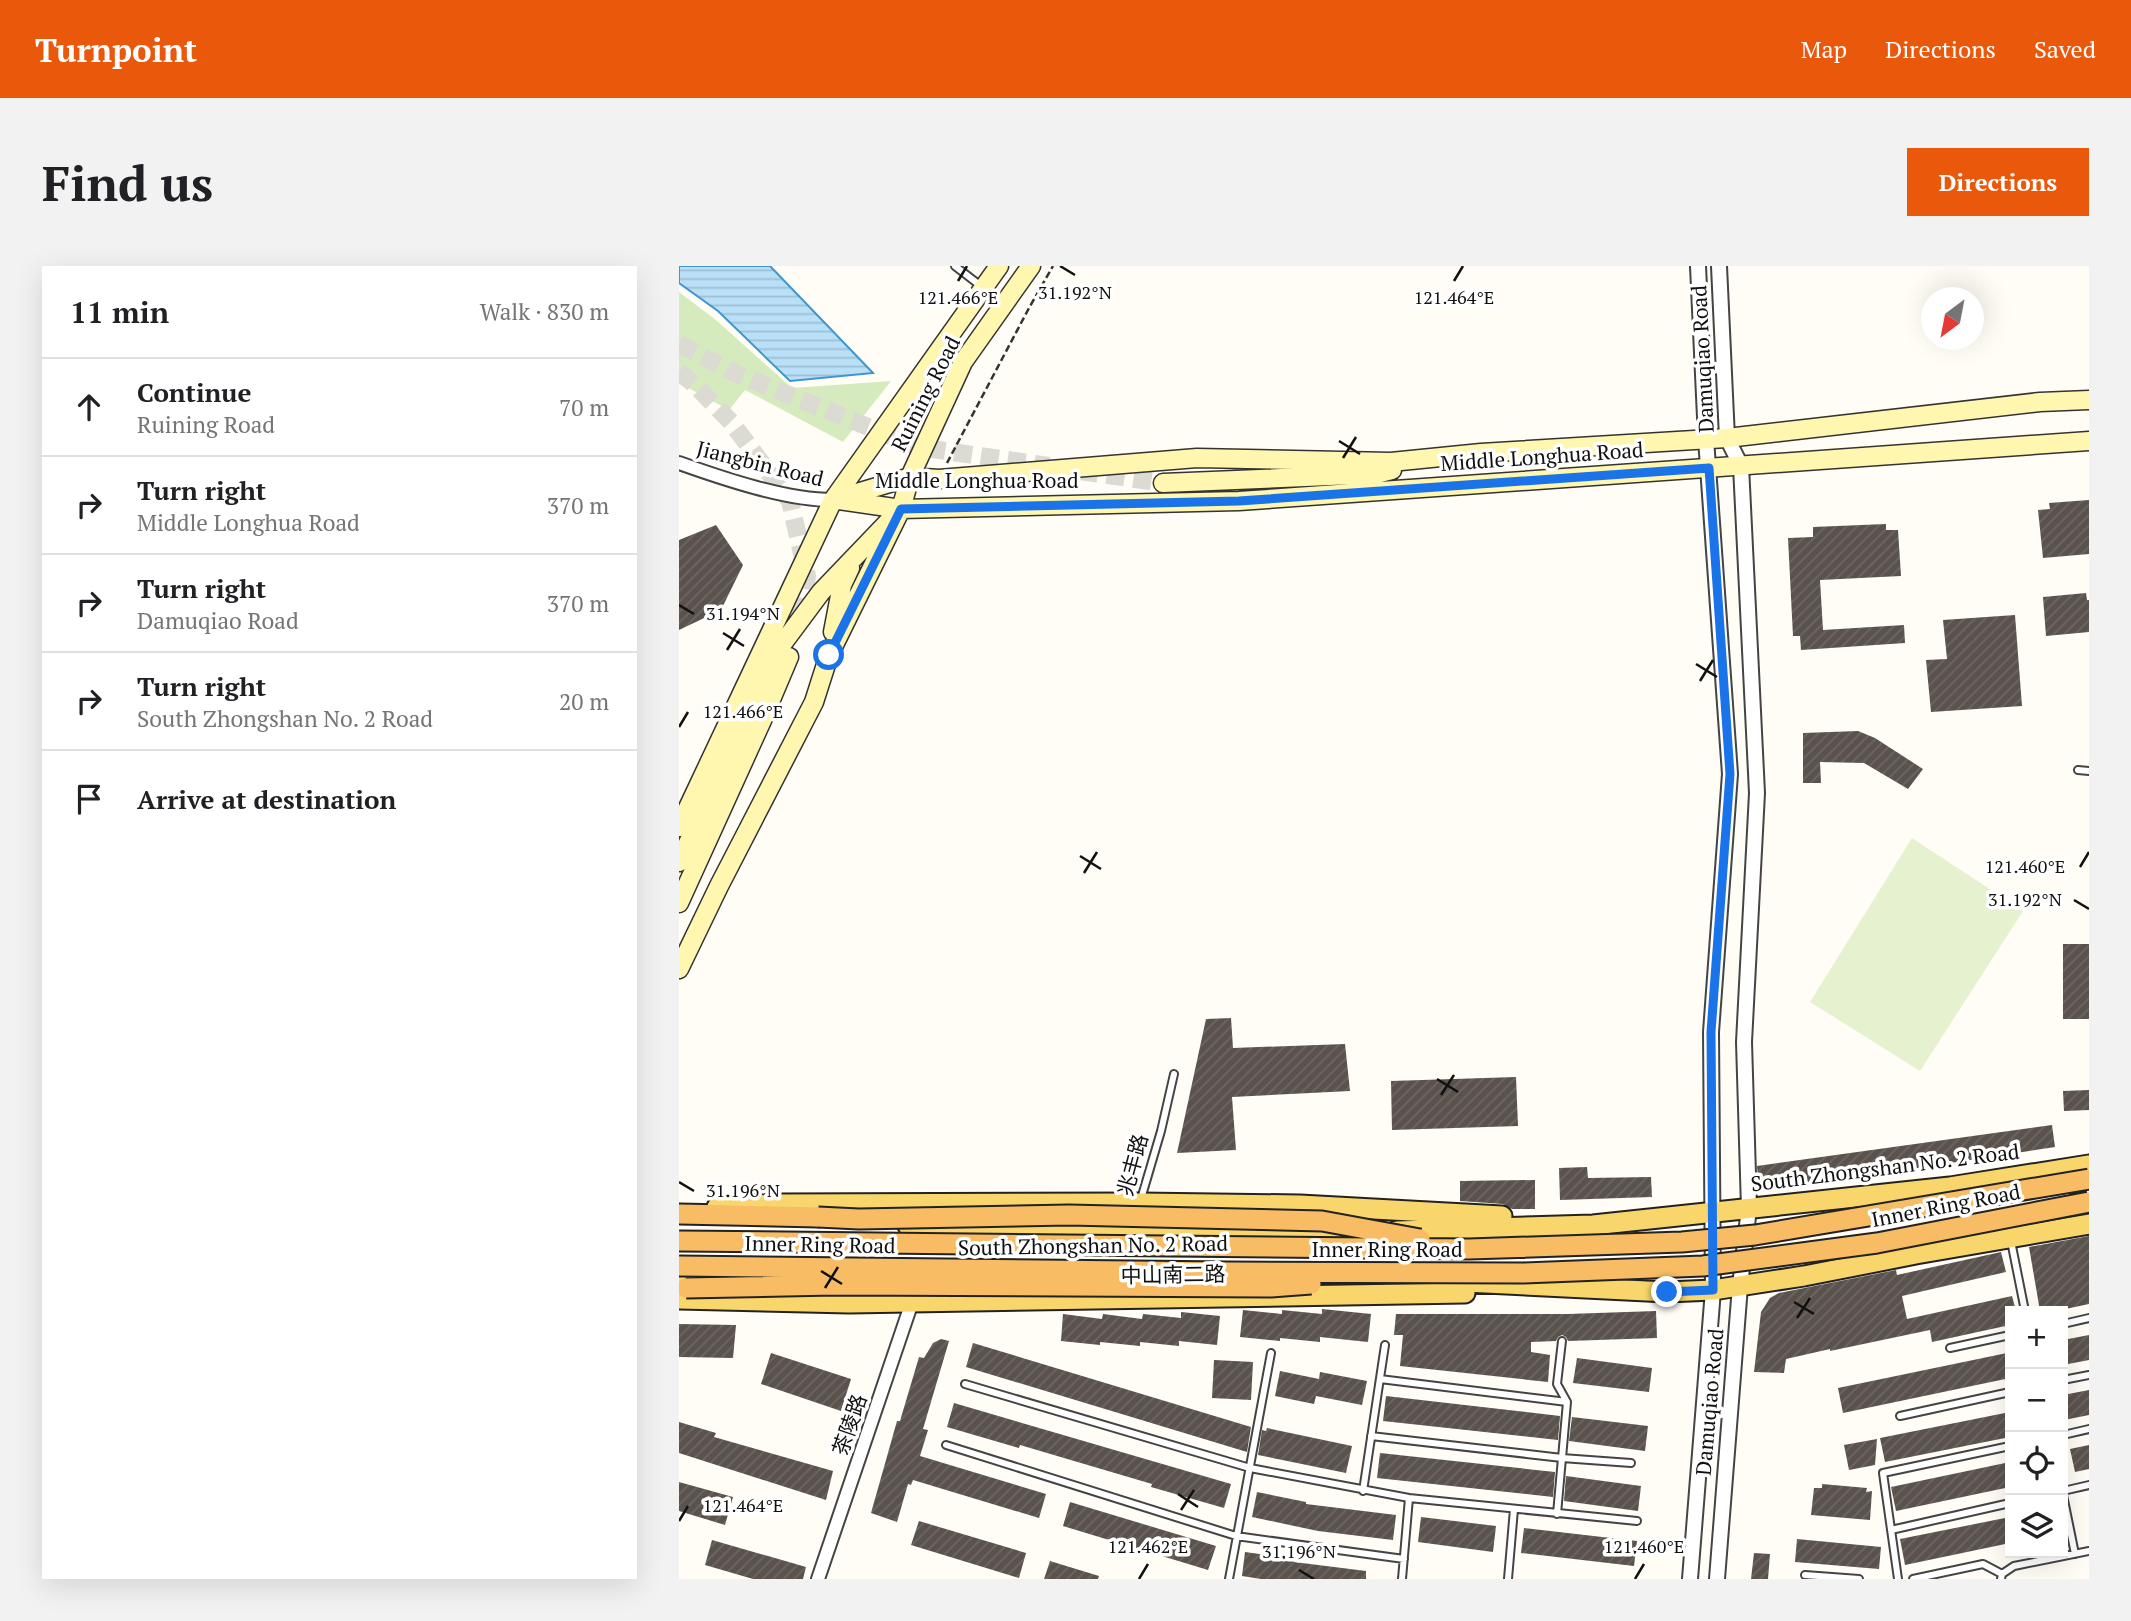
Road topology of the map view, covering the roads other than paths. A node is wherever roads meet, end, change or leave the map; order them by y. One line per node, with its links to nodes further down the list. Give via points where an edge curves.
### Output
1 (955, 266): 6 (lane)
2 (999, 266): 6 (main road, Ruining Road)
3 (1031, 266): 7 (main road, Ruining Road)
4 (1699, 266): 10 (street, Damuqiao Road)
5 (1719, 266): 9 (street, Damuqiao Road)
6 (983, 288): 7 (lane); 18 (main road, Ruining Road)
7 (1005, 304): 16 (main road, Ruining Road, via 964,362)
8 (2089, 400): 9 (main road, Middle Longhua Road)
9 (1727, 438): 10 (main road, Middle Longhua Road); 14 (street, Damuqiao Road)
10 (1706, 439): 12 (main road, Middle Longhua Road); 15 (street, Damuqiao Road)
11 (2089, 441): 14 (main road, Middle Longhua Road)
12 (1481, 453): 16 (main road, Middle Longhua Road, via 1391,462 1197,458 939,479); 17 (main road, via 1376,474)
13 (679, 463): 18 (street, Jiangbin Road, via 784,494)
14 (1741, 466): 15 (main road, Middle Longhua Road); 34 (street, Damuqiao Road, via 1757,793 1744,1042)
15 (1709, 468): 19 (main road, Middle Longhua Road, via 1239,501); 35 (street, Damuqiao Road, via 1730,774 1711,1032)
16 (910, 477): 18 (main road, Middle Longhua Road); 19 (main road, Ruining Road)
17 (1163, 484)
18 (833, 500): 19 (main road, Middle Longhua Road); 25 (main road, Ruining Road)
19 (901, 509): 20 (main road); 22 (main road, Ruining Road)
20 (858, 553): 22 (main road, via 842,584); 26 (main road, via 783,643)
21 (796, 641): 27 (main road)
22 (829, 655): 28 (main road, Ruining Road, via 814,702)
23 (2078, 770): 24 (lane)
24 (2089, 771)
25 (679, 827)
26 (679, 862)
27 (679, 903)
28 (679, 968)
29 (1174, 1074): 33 (lane, 兆丰路)
30 (2089, 1165): 34 (main road, South Zhongshan No. 2 Road, via 1950,1187)
31 (2089, 1179): 42 (highway, Inner Ring Road, bridge, via 1743,1236)
32 (2089, 1202): 45 (highway, Inner Ring Road, bridge, via 1877,1243 1703,1266)
33 (1140, 1203): 36 (main road, via 775,1204); 37 (main road, via 1300,1205); 39 (lane, 兆丰路)
34 (1749, 1208): 35 (main road, South Zhongshan No. 2 Road); 46 (street, Damuqiao Road)
35 (1712, 1211): 37 (main road, South Zhongshan No. 2 Road); 48 (street, Damuqiao Road)
36 (679, 1213): 39 (main road, South Zhongshan No. 2 Road, via 1010,1231); 42 (highway, bridge, via 859,1219 1069,1215 1322,1221)
37 (1593, 1224): 39 (main road, South Zhongshan No. 2 Road, via 1304,1234)
38 (2089, 1224): 40 (main road, South Zhongshan No. 2 Road)
39 (1136, 1232): 43 (lane, 兆丰路)
40 (2011, 1238): 46 (main road, South Zhongshan No. 2 Road); 51 (lane)
41 (679, 1241): 42 (highway, Inner Ring Road, bridge)
42 (1469, 1249)
43 (1132, 1255)
44 (679, 1266): 45 (highway, Inner Ring Road, bridge)
45 (1478, 1272): 47 (highway, bridge, via 1271,1287)
46 (1740, 1286): 48 (main road, South Zhongshan No. 2 Road); 95 (street, Damuqiao Road)
47 (681, 1288): 49 (main road, South Zhongshan No. 2 Road, via 1196,1264); 50 (main road, 中山南二路, via 849,1303)
48 (1713, 1290): 49 (main road, South Zhongshan No. 2 Road); 94 (street, Damuqiao Road)
49 (1667, 1292): 50 (main road, 中山南二路)
50 (912, 1302): 90 (street, 茶陵路)
51 (2024, 1306)
52 (2089, 1318): 53 (lane)
53 (2068, 1323)
54 (2005, 1336): 57 (lane)
55 (1562, 1340): 64 (lane, via 1557,1384)
56 (1385, 1345): 60 (lane)
57 (1951, 1348)
58 (1271, 1353): 73 (lane)
59 (2089, 1375): 61 (lane)
60 (1380, 1379): 64 (lane); 68 (lane)
61 (2068, 1379)
62 (965, 1384): 73 (lane)
63 (2005, 1393): 65 (lane)
64 (1567, 1402): 71 (lane)
65 (1900, 1416)
66 (2089, 1429): 67 (lane)
67 (2068, 1434)
68 (1371, 1436): 71 (lane); 75 (lane)
69 (946, 1445): 84 (lane)
70 (2005, 1447): 83 (lane, via 1883,1473)
71 (1562, 1458): 72 (lane); 81 (lane)
72 (1631, 1463)
73 (1250, 1468): 75 (lane); 84 (lane)
74 (2089, 1485): 76 (lane)
75 (1363, 1491): 78 (lane)
76 (2068, 1491)
77 (2063, 1495): 86 (lane)
78 (1409, 1498): 80 (lane); 87 (lane)
79 (2005, 1504): 83 (lane)
80 (1514, 1509): 81 (lane); 93 (lane)
81 (1557, 1514): 82 (lane)
82 (1637, 1521)
83 (1891, 1530): 97 (lane)
84 (1236, 1536): 87 (lane); 91 (lane)
85 (2089, 1551): 86 (lane)
86 (2075, 1554): 89 (lane, via 2014,1566)
87 (1404, 1559): 92 (lane)
88 (1805, 1575): 96 (lane)
89 (2002, 1576): 98 (lane, via 1983,1564)
90 (818, 1579)
91 (1230, 1579)
92 (1402, 1579)
93 (1508, 1579)
94 (1690, 1579)
95 (1717, 1579)
96 (1859, 1579)
97 (1898, 1579)
98 (1913, 1579)

